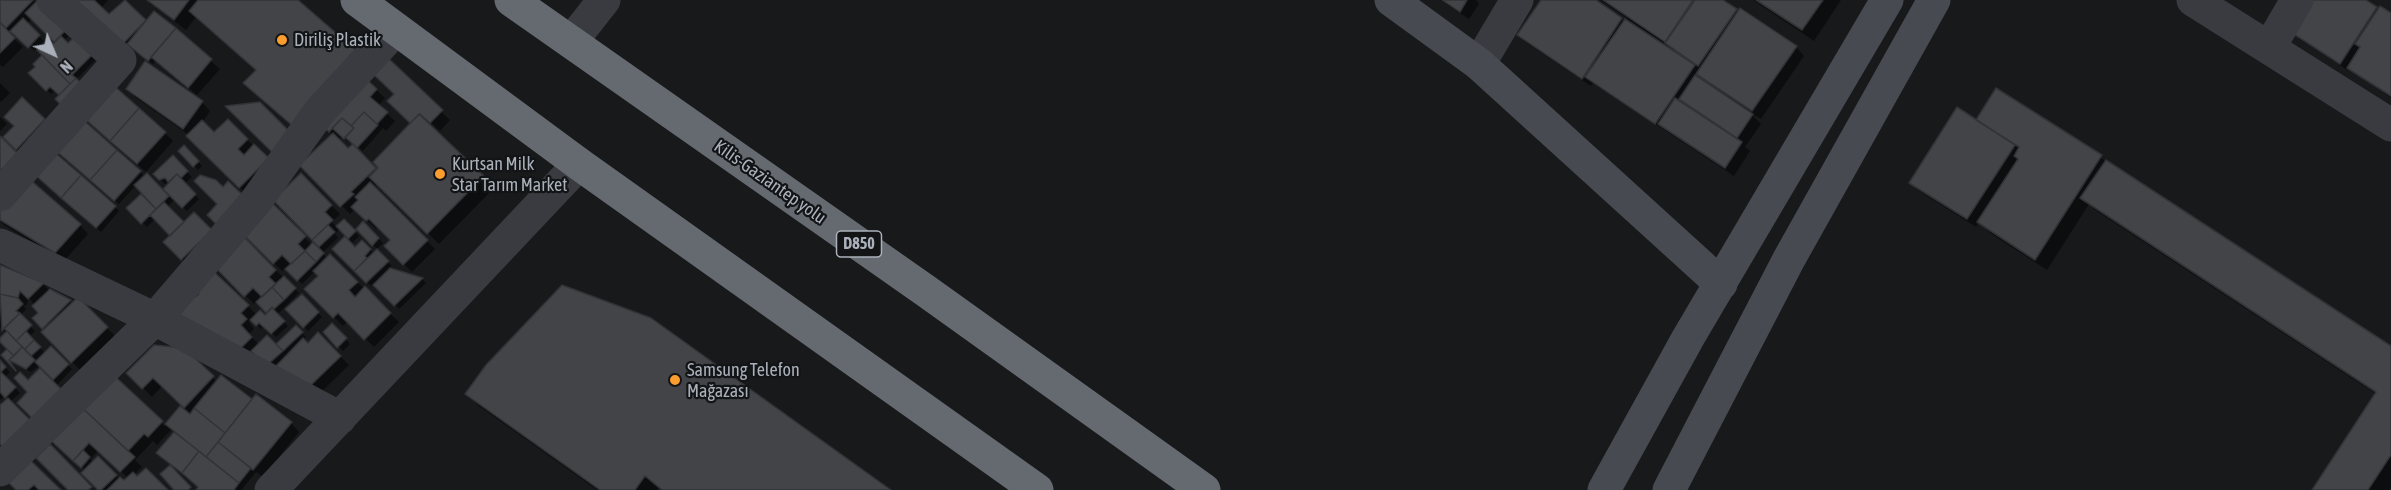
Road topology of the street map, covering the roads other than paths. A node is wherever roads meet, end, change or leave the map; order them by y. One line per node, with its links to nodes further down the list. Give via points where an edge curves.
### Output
1 (52, 0): 17 (street, via 120,60)
2 (357, 0): 11 (highway)
3 (511, 0): 12 (highway, Kilis-Gaziantep yolu / D850)
4 (604, 0): 12 (street)
5 (1391, 0): 14 (main road)
6 (1517, 0): 14 (street)
7 (1887, 0): 19 (main road)
8 (1934, 0): 27 (main road)
9 (2193, 0): 13 (street)
10 (2297, 0): 13 (street)
11 (396, 29): 16 (highway); 20 (street, via 320,111 255,201)
12 (571, 42): 25 (highway, Kilis-Gaziantep yolu / D850)
13 (2269, 48): 15 (street)
14 (1479, 64): 19 (main road)
15 (2391, 124)
16 (579, 164): 21 (street); 24 (highway)
17 (0, 195)
18 (0, 245): 20 (street)
19 (1721, 284): 26 (main road)
20 (155, 319): 21 (street); 22 (street)
21 (340, 418): 23 (street)
22 (0, 470)
23 (271, 490)
24 (1037, 490)
25 (1204, 490)
26 (1604, 490)
27 (1669, 490)

